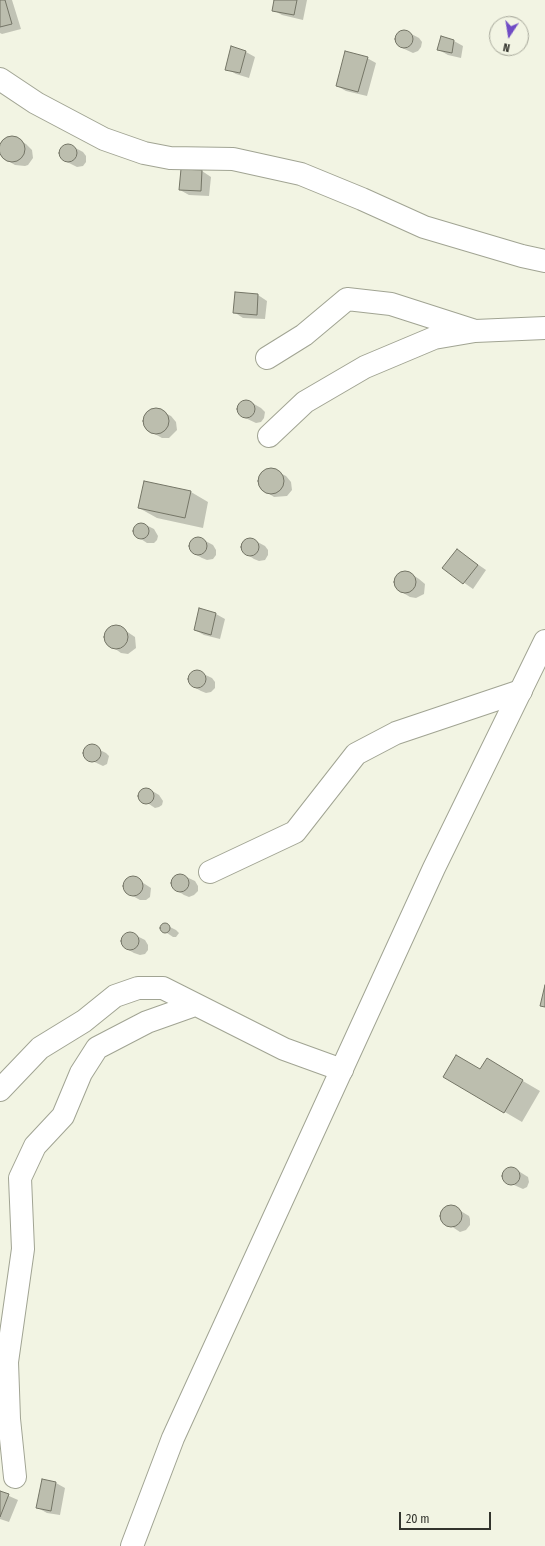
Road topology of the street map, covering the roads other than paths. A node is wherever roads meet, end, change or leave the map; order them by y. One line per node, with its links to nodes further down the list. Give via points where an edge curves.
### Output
1 (0, 79): 2 (street, via 36,103 90,132 144,153 170,158 233,159 301,174 424,227)
2 (545, 261)
3 (545, 328): 4 (street)
4 (475, 330): 5 (street, via 391,304 347,299 304,335); 6 (street, via 434,338 366,367 305,402)
5 (267, 358)
6 (269, 436)
7 (545, 641): 8 (street)
8 (521, 691): 9 (street, via 396,733 356,754 296,832); 11 (street, via 434,868)
9 (210, 872)
10 (195, 1005): 11 (street, via 284,1049); 12 (street, via 163,988 138,988 115,996 84,1021 40,1048); 13 (street, via 147,1022 97,1048 81,1073 63,1116 36,1146 20,1178 24,1249 7,1362)
11 (342, 1070): 14 (street, via 173,1438)
12 (0, 1090)
13 (15, 1477)
14 (132, 1546)

